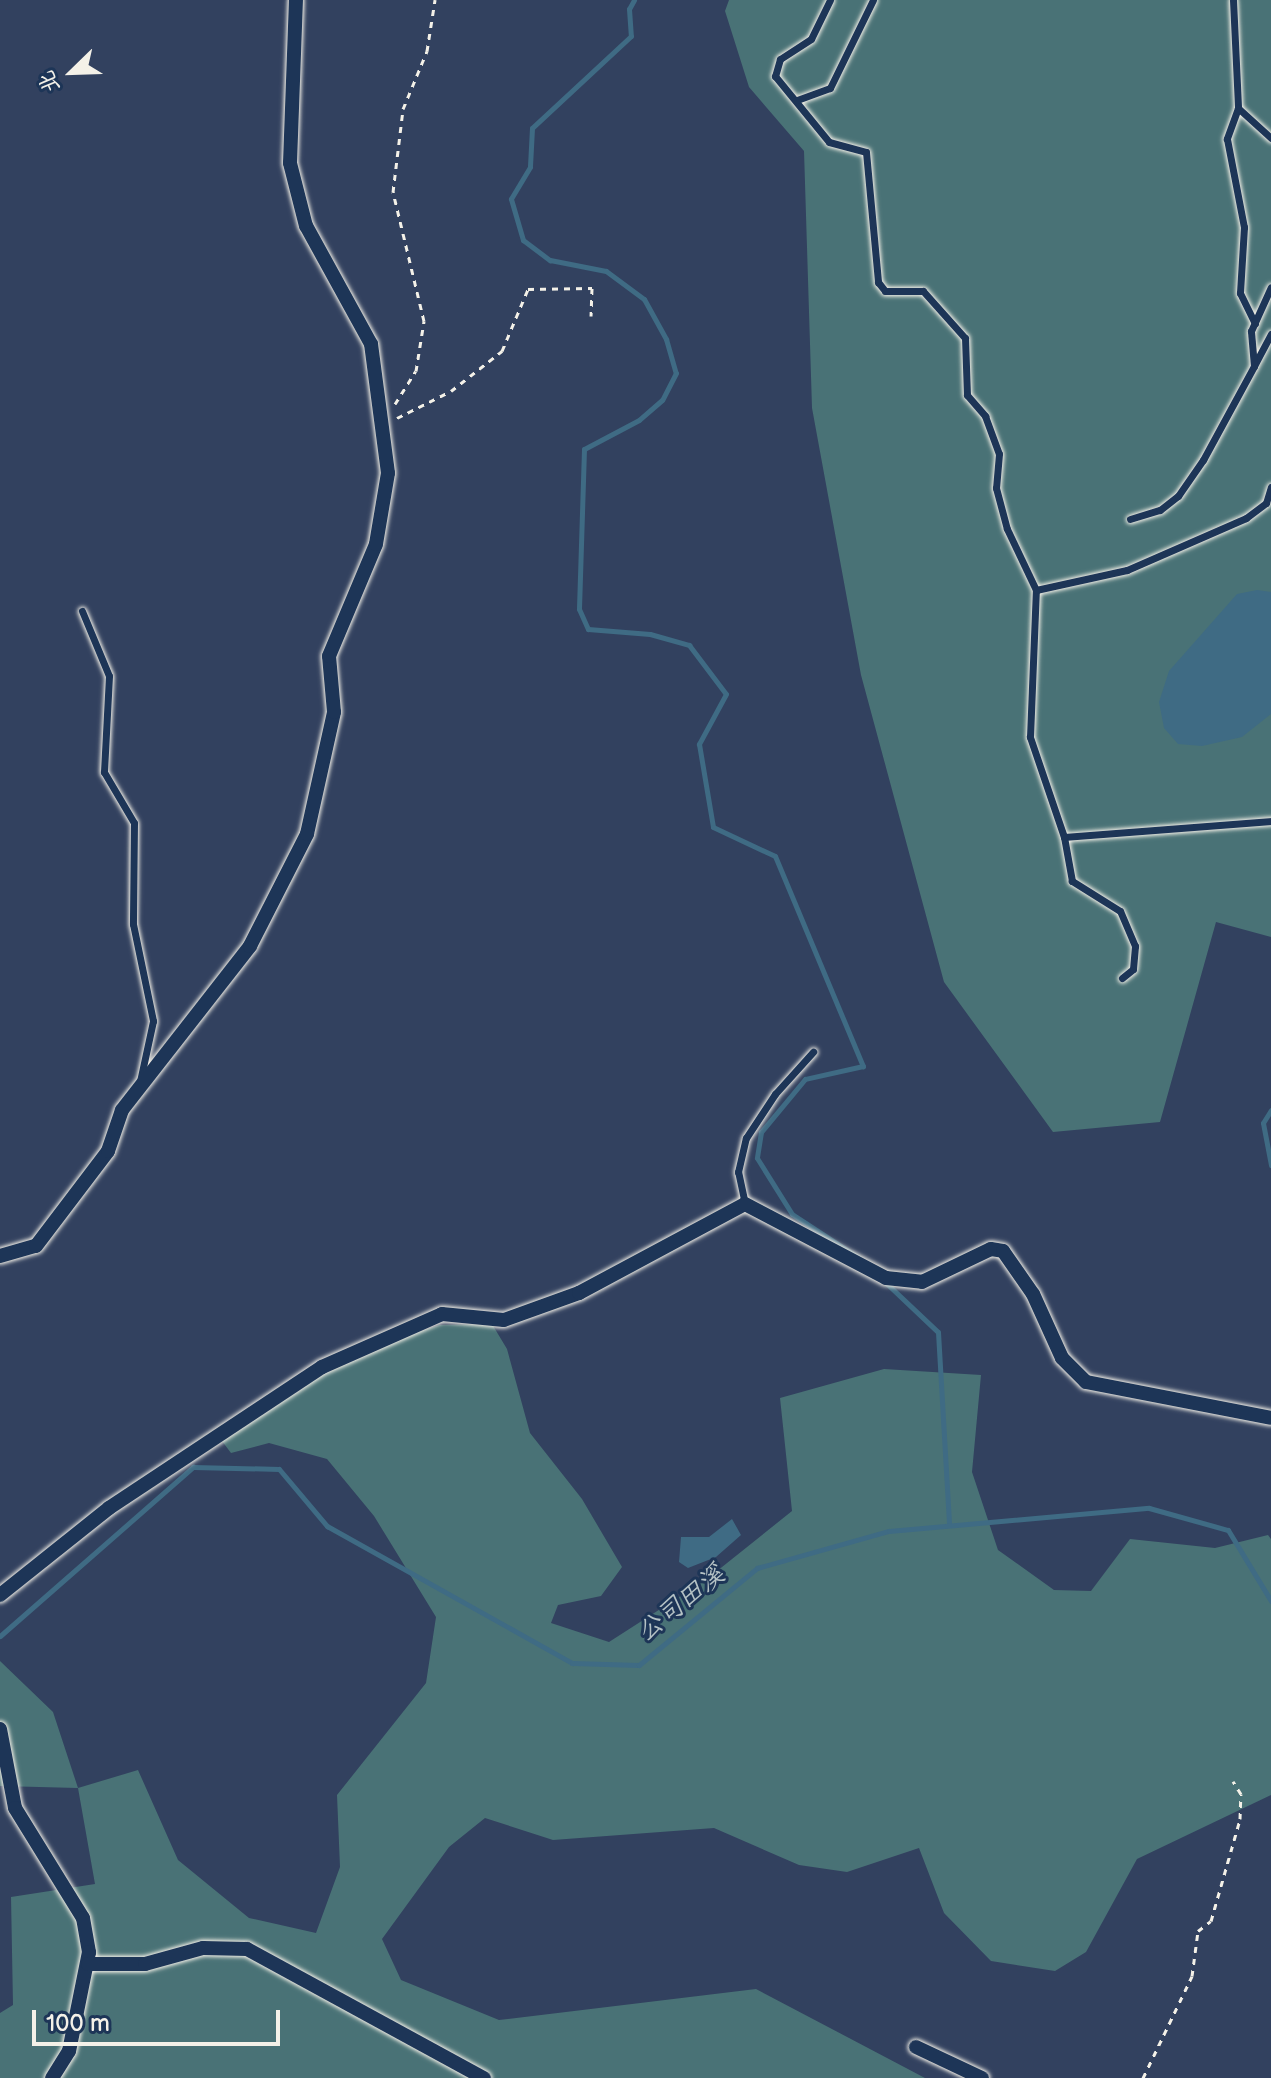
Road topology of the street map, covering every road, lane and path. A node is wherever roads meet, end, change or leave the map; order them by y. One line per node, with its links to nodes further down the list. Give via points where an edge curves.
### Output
1 (296, 0): 14 (street, via 290,163 306,226 371,344)
2 (435, 0): 14 (path, via 427,51 403,109 393,192 424,321 416,371)
3 (830, 0): 6 (lane, via 811,39 780,59 775,76)
4 (873, 0): 6 (lane, via 830,88)
5 (1233, 0): 7 (lane)
6 (797, 100): 17 (lane, via 829,142 866,152 878,282 885,291 923,291 965,338 967,395 985,416 994,441 996,488 1007,529)
7 (1238, 108): 8 (lane); 11 (lane, via 1227,139 1244,227 1240,293)
8 (1271, 138)
9 (1271, 287): 11 (lane)
10 (591, 316): 14 (path, via 592,288 528,289 502,351 451,391)
11 (1255, 324): 13 (lane)
12 (1271, 334): 13 (lane)
13 (1254, 366): 16 (lane, via 1178,496 1160,510)
14 (383, 425): 23 (street, via 388,473 376,544 329,656 334,712 307,834 250,946)
15 (1271, 487): 17 (lane, via 1266,503 1220,530 1127,570)
16 (1130, 519)
17 (1036, 590): 20 (lane, via 1030,737)
18 (82, 611): 23 (lane, via 109,676 104,772 134,823 133,924 153,1021)
19 (1271, 821): 20 (lane)
20 (1064, 837): 21 (lane, via 1072,881 1120,911 1135,946 1133,969)
21 (1122, 978)
22 (813, 1052): 24 (lane, via 775,1094 746,1138 738,1172)
23 (139, 1087): 25 (street, via 122,1110 108,1151 36,1246)
24 (745, 1204): 26 (street, via 886,1278 922,1282 991,1249 1003,1251 1033,1294 1062,1358 1086,1382); 27 (street, via 579,1293 504,1320 442,1314 322,1367 109,1508)
25 (0, 1256)
26 (1271, 1418)
27 (0, 1595)
28 (0, 1729): 30 (street, via 15,1808 83,1918)
29 (1233, 1781): 35 (path, via 1241,1794 1240,1819 1211,1921 1198,1931 1192,1976)
30 (88, 1964): 32 (street, via 69,2051); 33 (street, via 145,1964 203,1948 247,1949)
31 (916, 2047): 34 (street)
32 (52, 2078)
33 (484, 2078)
34 (982, 2078)
35 (1143, 2078)

